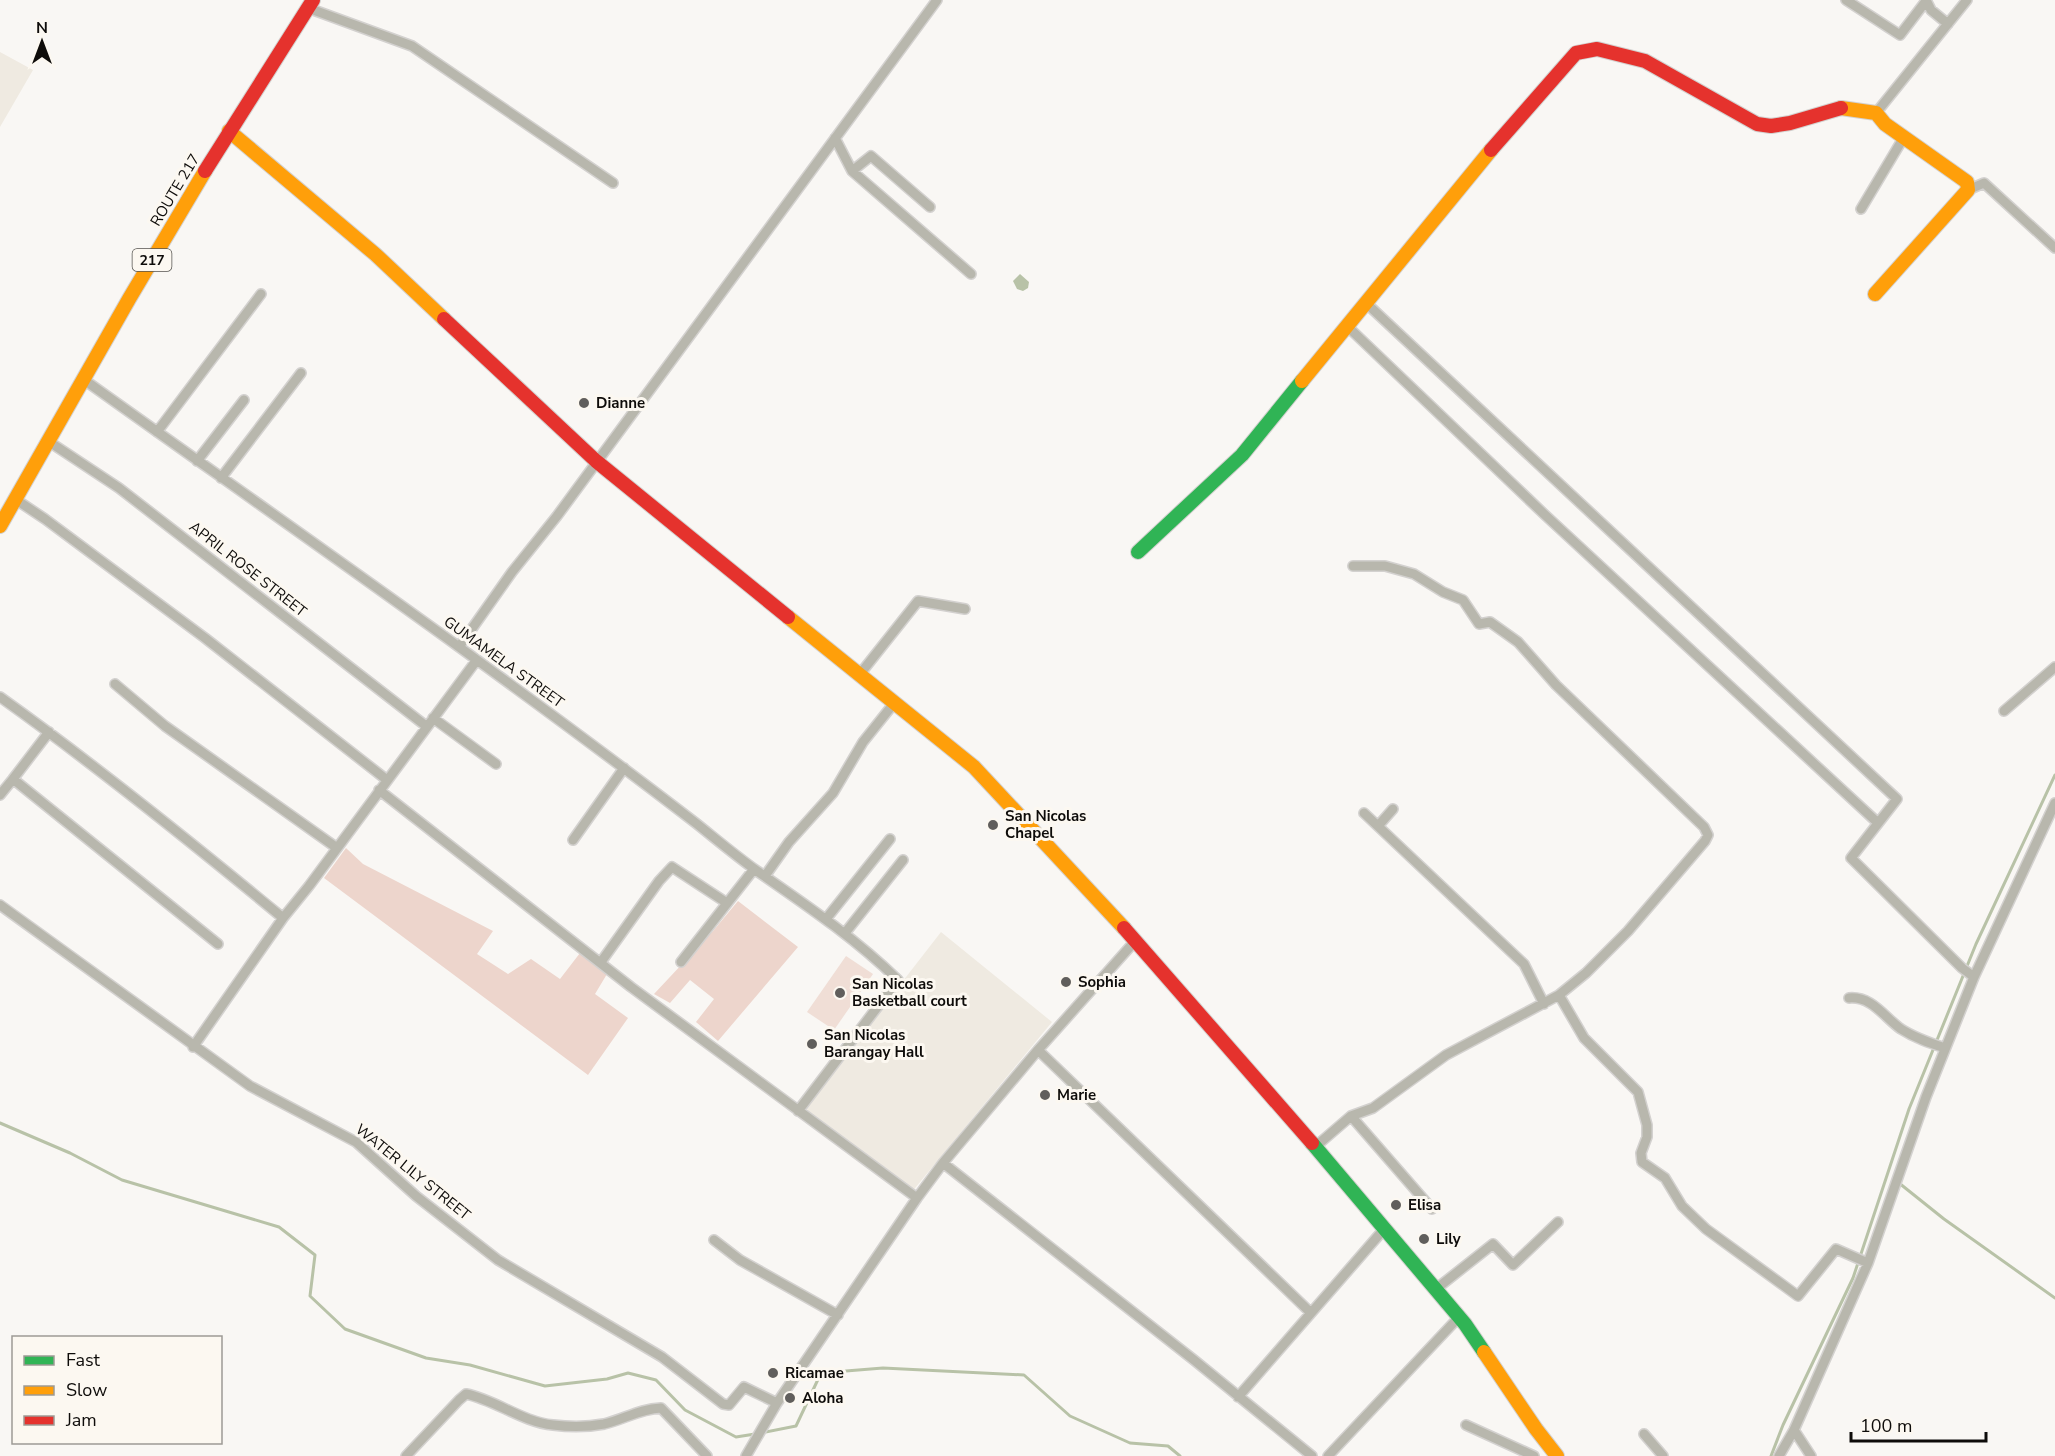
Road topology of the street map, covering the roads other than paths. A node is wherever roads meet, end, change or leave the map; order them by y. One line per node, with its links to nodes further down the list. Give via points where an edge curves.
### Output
1 (937, 0): 10 (street)
2 (1846, 0): 4 (street, via 1900,35)
3 (1967, 0): 6 (street)
4 (1926, 1): 6 (street)
5 (311, 4): 8 (street, ROUTE 217 / 217); 12 (street, via 412,46)
6 (1948, 24): 7 (street)
7 (1876, 114): 9 (street); 20 (street, via 1838,108 1771,126 1757,123 1645,61 1597,48 1576,53 1506,130)
8 (229, 131): 23 (street, ROUTE 217 / 217); 28 (street, via 375,254)
9 (1904, 137): 13 (street, via 1960,176 1967,182); 15 (street)
10 (835, 138): 11 (street); 28 (street)
11 (852, 171): 14 (street, via 871,156); 17 (street)
12 (613, 183)
13 (1968, 190): 16 (street, via 1984,183); 19 (street)
14 (930, 207)
15 (1861, 209)
16 (2055, 248)
17 (971, 274)
18 (261, 294): 25 (street)
19 (1875, 294)
20 (1366, 303): 21 (street); 55 (street, via 1897,799)
21 (1347, 326): 32 (street, via 1242,455); 55 (street)
22 (301, 373): 29 (street)
23 (83, 379): 25 (street, GUMAMELA STREET); 26 (street, ROUTE 217 / 217)
24 (244, 400): 27 (street)
25 (157, 432): 27 (street, GUMAMELA STREET)
26 (48, 441): 30 (street, ROUTE 217 / 217); 44 (street, APRIL ROSE STREET, via 119,488)
27 (197, 461): 29 (street, GUMAMELA STREET)
28 (596, 461): 35 (street); 38 (street)
29 (221, 478): 35 (street, GUMAMELA STREET)
30 (15, 499): 31 (street, ROUTE 217 / 217); 49 (street, via 205,638)
31 (0, 526)
32 (1138, 552)
33 (1353, 566): 73 (street, via 1385,566 1414,574 1463,600 1479,624 1490,622 1518,642 1556,685 1707,832 1705,841 1628,931)
34 (965, 609): 38 (street, via 918,602)
35 (459, 647): 36 (street, GUMAMELA STREET)
36 (476, 661): 43 (street); 47 (street, GUMAMELA STREET)
37 (2055, 667): 42 (street)
38 (860, 674): 41 (street)
39 (115, 684): 59 (street, via 165,726)
40 (1, 699): 45 (street)
41 (895, 702): 62 (street, via 863,742 833,793); 68 (street, via 974,767)
42 (2004, 711)
43 (433, 718): 44 (street); 46 (street)
44 (426, 726): 49 (street)
45 (49, 732): 48 (street); 65 (street)
46 (496, 764)
47 (624, 768): 58 (street); 61 (street, GUMAMELA STREET)
48 (13, 779): 51 (street); 69 (street)
49 (387, 780): 50 (street)
50 (380, 790): 59 (street); 70 (street)
51 (0, 795)
52 (2055, 803): 72 (street)
53 (1393, 809): 56 (street)
54 (1364, 813): 56 (street)
55 (1878, 823): 72 (street, via 1851,858)
56 (1378, 826): 75 (street, via 1524,964)
57 (890, 839): 66 (street)
58 (573, 840)
59 (337, 848): 65 (street)
60 (903, 860): 67 (street)
61 (754, 869): 62 (street, GUMAMELA STREET); 63 (street)
62 (765, 876): 66 (street, GUMAMELA STREET)
63 (727, 903): 70 (street, via 672,867); 71 (street)
64 (0, 904): 76 (street, WATER LILY STREET)
65 (283, 918): 76 (street)
66 (826, 919): 67 (street, GUMAMELA STREET)
67 (844, 933): 79 (street, GUMAMELA STREET, via 898,980)
68 (1136, 940): 78 (street); 81 (street)
69 (218, 944)
70 (601, 962): 79 (street)
71 (681, 963)
72 (1974, 977): 77 (street)
73 (1559, 995): 75 (street); 88 (street, via 1584,1038 1638,1092 1647,1125 1642,1162 1665,1178 1682,1206 1706,1229 1798,1296 1836,1249)
74 (1849, 998): 77 (street, via 1863,998 1900,1028 1924,1042)
75 (1544, 1004): 80 (street, via 1446,1055 1373,1108)
76 (193, 1047): 94 (street, WATER LILY STREET, via 250,1086 356,1142 416,1196 498,1260 662,1357 723,1404 729,1405 744,1387)
77 (1946, 1048): 88 (street)
78 (1038, 1050): 82 (street); 90 (street)
79 (798, 1111): 83 (street)
80 (1351, 1116): 81 (street); 84 (street)
81 (1315, 1147): 86 (street)
82 (943, 1163): 83 (street); 93 (street)
83 (917, 1198): 91 (street)
84 (1432, 1209)
85 (1558, 1222): 89 (street, via 1513,1265 1493,1244)
86 (1384, 1228): 89 (street); 90 (street)
87 (714, 1240): 91 (street, via 740,1260)
88 (1868, 1263): 96 (street)
89 (1436, 1289): 92 (street)
90 (1311, 1313): 93 (street)
91 (838, 1315): 94 (street)
92 (1459, 1317): 98 (street); 103 (street)
93 (1238, 1398): 102 (street)
94 (777, 1403): 99 (street)
95 (1466, 1425): 104 (street)
96 (1794, 1430): 107 (street); 108 (street)
97 (1644, 1434): 106 (street)
98 (1547, 1442): 104 (street); 105 (street)
99 (748, 1452)
100 (406, 1456): 101 (street, via 466,1394 551,1425 604,1424 645,1409 661,1408)
101 (707, 1456)
102 (1312, 1456)
103 (1328, 1456)
104 (1536, 1456)
105 (1557, 1456)
106 (1663, 1456)
107 (1779, 1456)
108 (1811, 1456)

